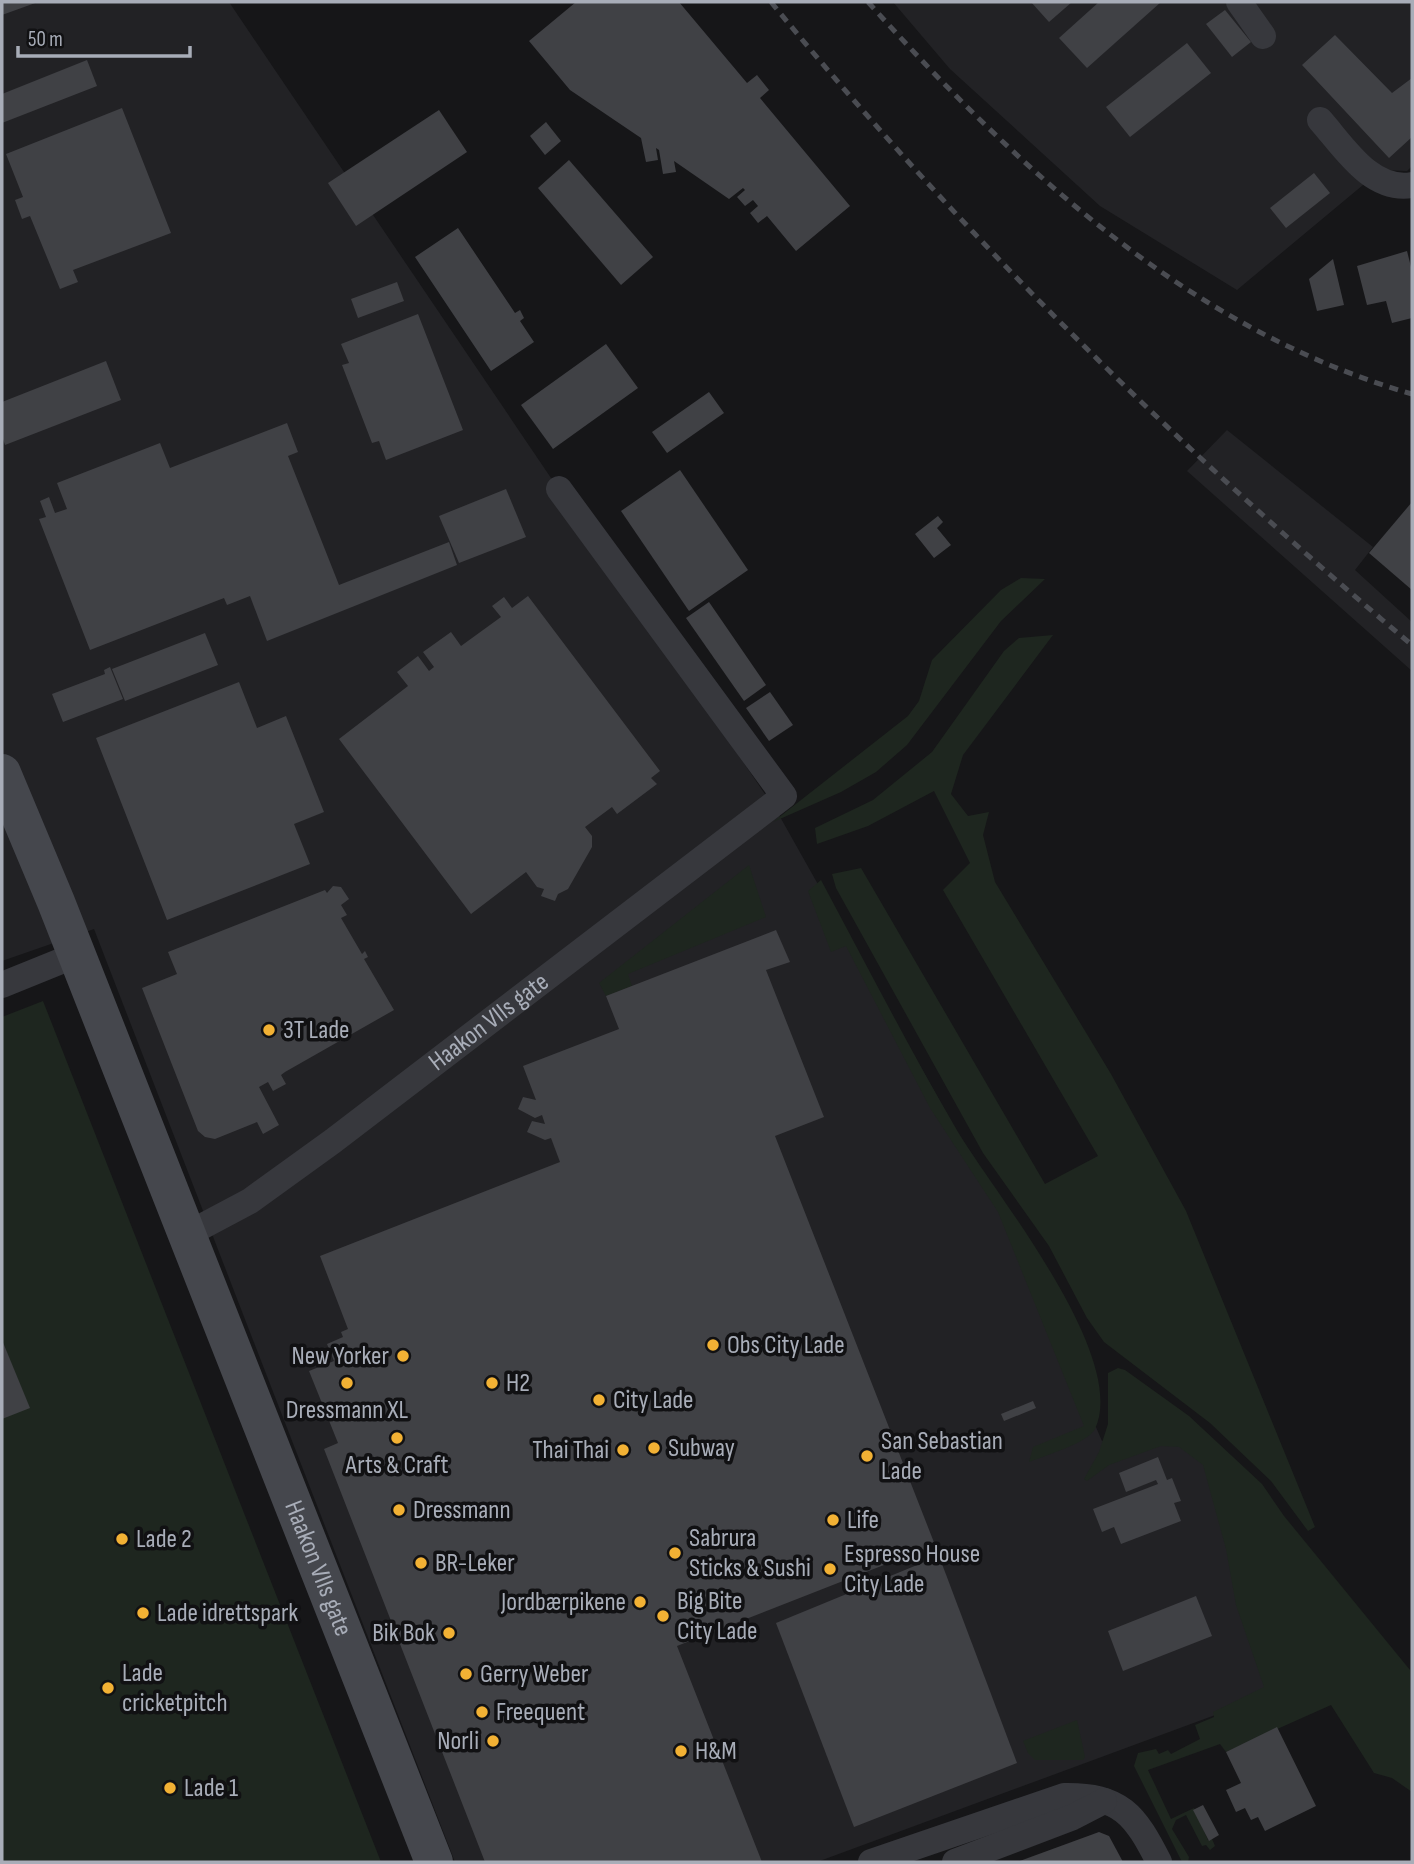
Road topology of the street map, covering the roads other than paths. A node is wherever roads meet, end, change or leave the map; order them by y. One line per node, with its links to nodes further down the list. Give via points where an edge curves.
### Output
1 (1239, 2): 2 (street)
2 (1263, 36)
3 (1320, 120): 4 (street, via 1364,170 1393,185)
4 (1412, 185)
5 (559, 489): 9 (street, Haakon VIIs gate, via 783,796 333,1141 250,1201)
6 (2, 773): 7 (main road, Haakon VIIs gate)
7 (76, 955): 8 (street); 9 (main road, Haakon VIIs gate)
8 (2, 985)
9 (186, 1236): 11 (main road, Haakon VIIs gate)
10 (1104, 1801): 12 (street, via 1064,1797); 13 (street); 14 (street, via 1130,1812)
11 (434, 1862)
12 (871, 1862)
13 (955, 1862)
14 (1159, 1862)

